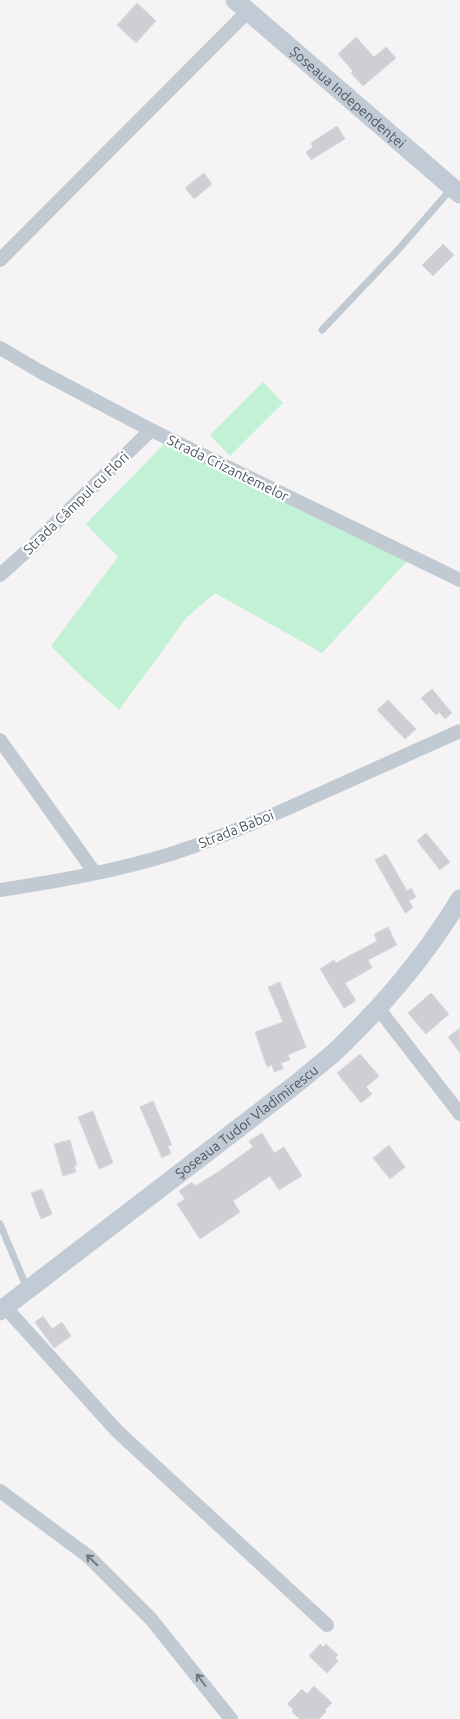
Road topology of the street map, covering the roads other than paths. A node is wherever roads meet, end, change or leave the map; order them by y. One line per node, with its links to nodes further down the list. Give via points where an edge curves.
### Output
1 (241, 5): 2 (main road, Șoseaua Independenței); 3 (street)
2 (456, 191): 4 (lane)
3 (0, 260)
4 (322, 330)
5 (0, 348): 6 (street, Strada Crizantemelor)
6 (151, 430): 7 (street, Strada Câmpul cu Flori); 8 (street, Strada Crizantemelor)
7 (0, 575)
8 (460, 580)
9 (460, 730): 11 (street, Strada Baboi, via 222,836 174,853)
10 (0, 740): 11 (street)
11 (95, 873): 12 (street, Strada Baboi)
12 (0, 890)
13 (460, 899): 14 (main road, Șoseaua Tudor Vladimirescu, via 423,956)
14 (378, 1008): 15 (street); 17 (main road, Șoseaua Tudor Vladimirescu, via 345,1043 300,1081)
15 (460, 1114)
16 (0, 1224): 17 (lane)
17 (28, 1290): 18 (main road, Șoseaua Tudor Vladimirescu)
18 (3, 1309): 20 (street, via 117,1431)
19 (0, 1491): 21 (street, one-way to 19, via 151,1619 88,1556)
20 (327, 1625)
21 (231, 1719)

